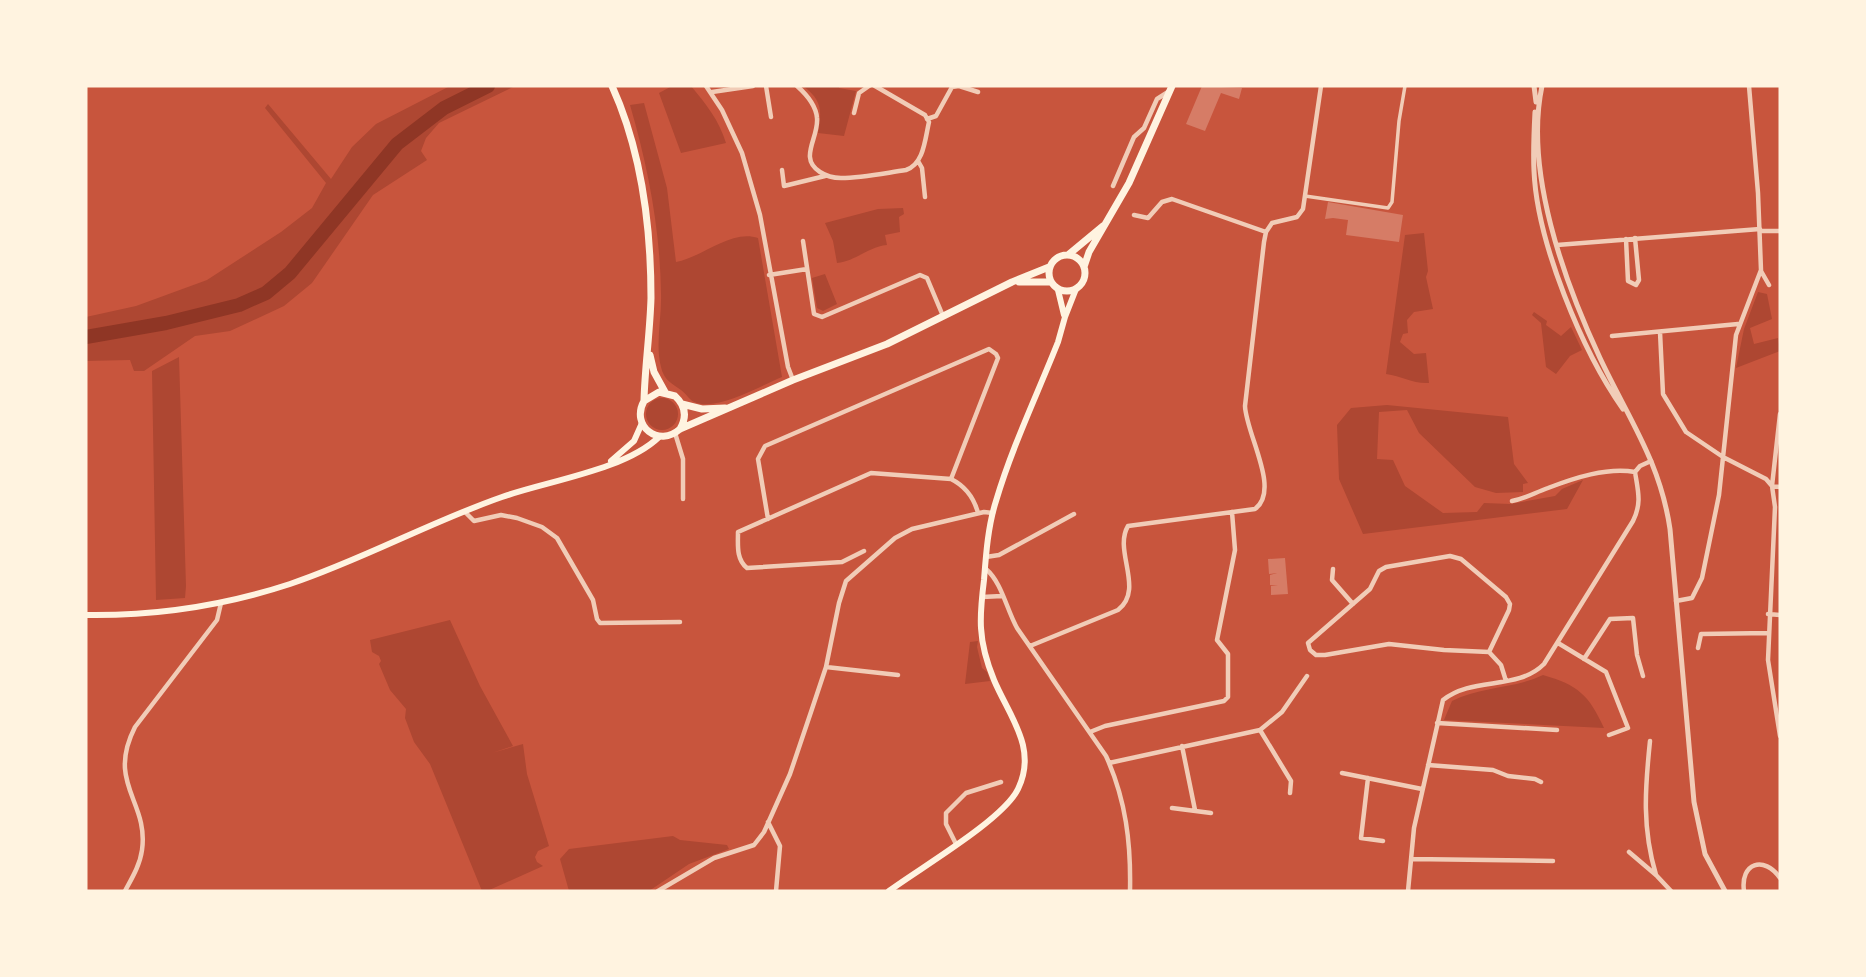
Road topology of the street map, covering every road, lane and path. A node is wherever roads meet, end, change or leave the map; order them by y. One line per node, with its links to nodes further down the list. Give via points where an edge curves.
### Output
1 (612, 86): 53 (main road, via 633,150 646,226)
2 (706, 86): 15 (street)
3 (753, 86): 13 (street)
4 (766, 86): 18 (street)
5 (797, 86): 22 (street, via 816,111 809,160 811,167)
6 (869, 86): 17 (street, via 859,93)
7 (875, 86): 19 (street)
8 (1321, 86): 25 (street)
9 (1405, 86): 25 (street, via 1388,208)
10 (1534, 86): 47 (street, via 1537,198)
11 (1542, 86): 34 (street, via 1538,120 1541,171)
12 (1749, 86): 28 (street)
13 (739, 87): 15 (street)
14 (1170, 89): 23 (street, via 1157,99 1144,128 1132,141); 27 (main road)
15 (712, 92): 40 (street, via 742,153 760,215)
16 (978, 92): 19 (street, via 952,87 936,116)
17 (854, 113)
18 (771, 117)
19 (928, 119): 20 (street)
20 (918, 161): 22 (street, via 906,170); 24 (street)
21 (782, 170): 22 (street, via 784,186)
22 (825, 176)
23 (1113, 186)
24 (925, 197)
25 (1305, 197): 30 (street, via 1301,214 1272,223)
26 (1134, 215): 30 (street, via 1148,218 1162,202 1172,199)
27 (1108, 222): 35 (main road); 37 (main road)
28 (1760, 230): 29 (street); 31 (street); 39 (street)
29 (1780, 231)
30 (1266, 232): 74 (street, via 1245,406 1266,494 1255,509)
31 (1635, 238): 32 (street); 32 (street, via 1636,285 1628,281)
32 (1626, 239): 34 (street)
33 (803, 241): 38 (street)
34 (1557, 245): 46 (street)
35 (1068, 254): 36 (main road); 37 (main road)
36 (1049, 267): 41 (main road); 42 (main road)
37 (1084, 267): 45 (main road, via 1085,277)
38 (807, 269): 40 (street); 48 (street, via 818,317 920,275 927,278)
39 (1761, 271): 43 (street); 50 (street)
40 (769, 275): 54 (street)
41 (1012, 282): 42 (main road); 48 (main road)
42 (1051, 282): 44 (main road)
43 (1769, 285)
44 (1058, 289): 45 (main road); 49 (main road)
45 (1076, 289): 49 (main road)
46 (1573, 295): 47 (street); 61 (street)
47 (1566, 298): 61 (street, via 1613,396)
48 (943, 316): 54 (main road, via 875,349)
49 (1065, 317): 76 (main road)
50 (1738, 324): 51 (street); 64 (street)
51 (1660, 332): 52 (street); 64 (street, via 1663,394 1686,432)
52 (1612, 336)
53 (649, 348): 55 (main road, via 654,372); 56 (main road)
54 (793, 380): 58 (main road)
55 (665, 392): 56 (main road); 57 (main road)
56 (644, 401): 60 (main road)
57 (682, 404): 58 (main road, via 702,409); 62 (main road, via 685,417)
58 (732, 407): 62 (main road)
59 (1780, 414): 69 (street)
60 (642, 423): 63 (main road); 66 (main road, via 635,441)
61 (1635, 425): 65 (street)
62 (677, 431): 63 (main road); 71 (street, via 683,458)
63 (659, 437): 66 (main road)
64 (1723, 457): 69 (street); 87 (street, via 1702,578 1692,597)
65 (1652, 461): 67 (street); 87 (street, via 1668,511)
66 (604, 466): 73 (main road)
67 (1635, 472): 72 (street, via 1583,476); 95 (street, via 1639,509)
68 (951, 479): 75 (street, via 961,484); 78 (street, via 871,473); 78 (street, via 998,358 989,349 765,446 758,459)
69 (1772, 486): 70 (street); 79 (street)
70 (1780, 486)
71 (683, 499)
72 (1512, 501)
73 (464, 511): 88 (main road, via 292,583); 93 (street, via 474,521 500,514 517,518 557,538 593,600 600,623)
74 (1232, 512): 96 (street, via 1128,526 1124,536 1129,590 1124,605); 109 (street, via 1235,550 1217,640 1228,654 1228,696 1224,701)
75 (978, 513): 76 (street); 100 (street, via 912,529 887,544 846,581)
76 (993, 513): 82 (main road)
77 (1074, 514): 82 (street, via 999,555)
78 (768, 519): 81 (street, via 738,532 738,554 747,568 842,562)
79 (1773, 547): 80 (street); 90 (street)
80 (1780, 548)
81 (864, 551)
82 (986, 557): 83 (main road)
83 (985, 568): 85 (street, via 995,576); 86 (main road)
84 (1333, 569): 89 (street, via 1332,580)
85 (1002, 596): 86 (street); 96 (street)
86 (982, 597): 127 (main road, via 981,629 988,666 1019,728 1025,756 1022,779 1008,803)
87 (1676, 601): 140 (street, via 1696,812 1705,853)
88 (220, 603): 91 (main road, via 139,615); 133 (street, via 217,620 129,738 125,776 143,842)
89 (1353, 604): 98 (street, via 1386,567 1450,556 1461,559 1510,604); 98 (street, via 1308,643 1316,655 1389,644)
90 (1768, 614): 92 (street); 94 (street)
91 (86, 615)
92 (1780, 615)
93 (680, 622)
94 (1768, 633): 97 (street, via 1702,634); 105 (street, via 1768,660)
95 (1558, 643): 99 (street); 104 (street, via 1531,675)
96 (1030, 646): 109 (street)
97 (1698, 648)
98 (1489, 652): 104 (street)
99 (1584, 659): 103 (street, via 1610,619 1633,618); 110 (street, via 1606,672 1628,728)
100 (826, 667): 101 (street); 125 (street, via 790,775)
101 (898, 675)
102 (1307, 676): 107 (street, via 1282,712)
103 (1643, 676)
104 (1507, 681): 106 (street, via 1451,694 1443,700)
105 (1779, 708): 111 (street)
106 (1437, 723): 108 (street); 115 (street)
107 (1260, 730): 113 (street); 121 (street, via 1291,781)
108 (1557, 730)
109 (1090, 732): 114 (street)
110 (1609, 735)
111 (1780, 736)
112 (1650, 741): 131 (street, via 1644,802 1648,849)
113 (1182, 746): 114 (street); 123 (street)
114 (1109, 763): 137 (street, via 1127,826)
115 (1428, 765): 119 (street, via 1493,770); 120 (street)
116 (1342, 773): 117 (street)
117 (1368, 778): 120 (street); 126 (street, via 1361,838)
118 (1001, 782): 127 (street, via 966,793 946,813)
119 (1541, 782)
120 (1422, 789): 129 (street)
121 (1290, 793)
122 (1172, 808): 123 (street)
123 (1195, 810): 124 (street)
124 (1211, 813)
125 (768, 822): 134 (street, via 754,845 714,858); 135 (street, via 780,846)
126 (1383, 841)
127 (956, 844): 136 (main road)
128 (1629, 852): 131 (street)
129 (1410, 859): 130 (street); 138 (street)
130 (1553, 861)
131 (1656, 875): 139 (street)
132 (1780, 878): 141 (street, via 1768,866 1754,865 1744,878)
133 (125, 891)
134 (658, 891)
135 (776, 891)
136 (889, 891)
137 (1129, 891)
138 (1408, 891)
139 (1671, 891)
140 (1724, 891)
141 (1744, 891)

